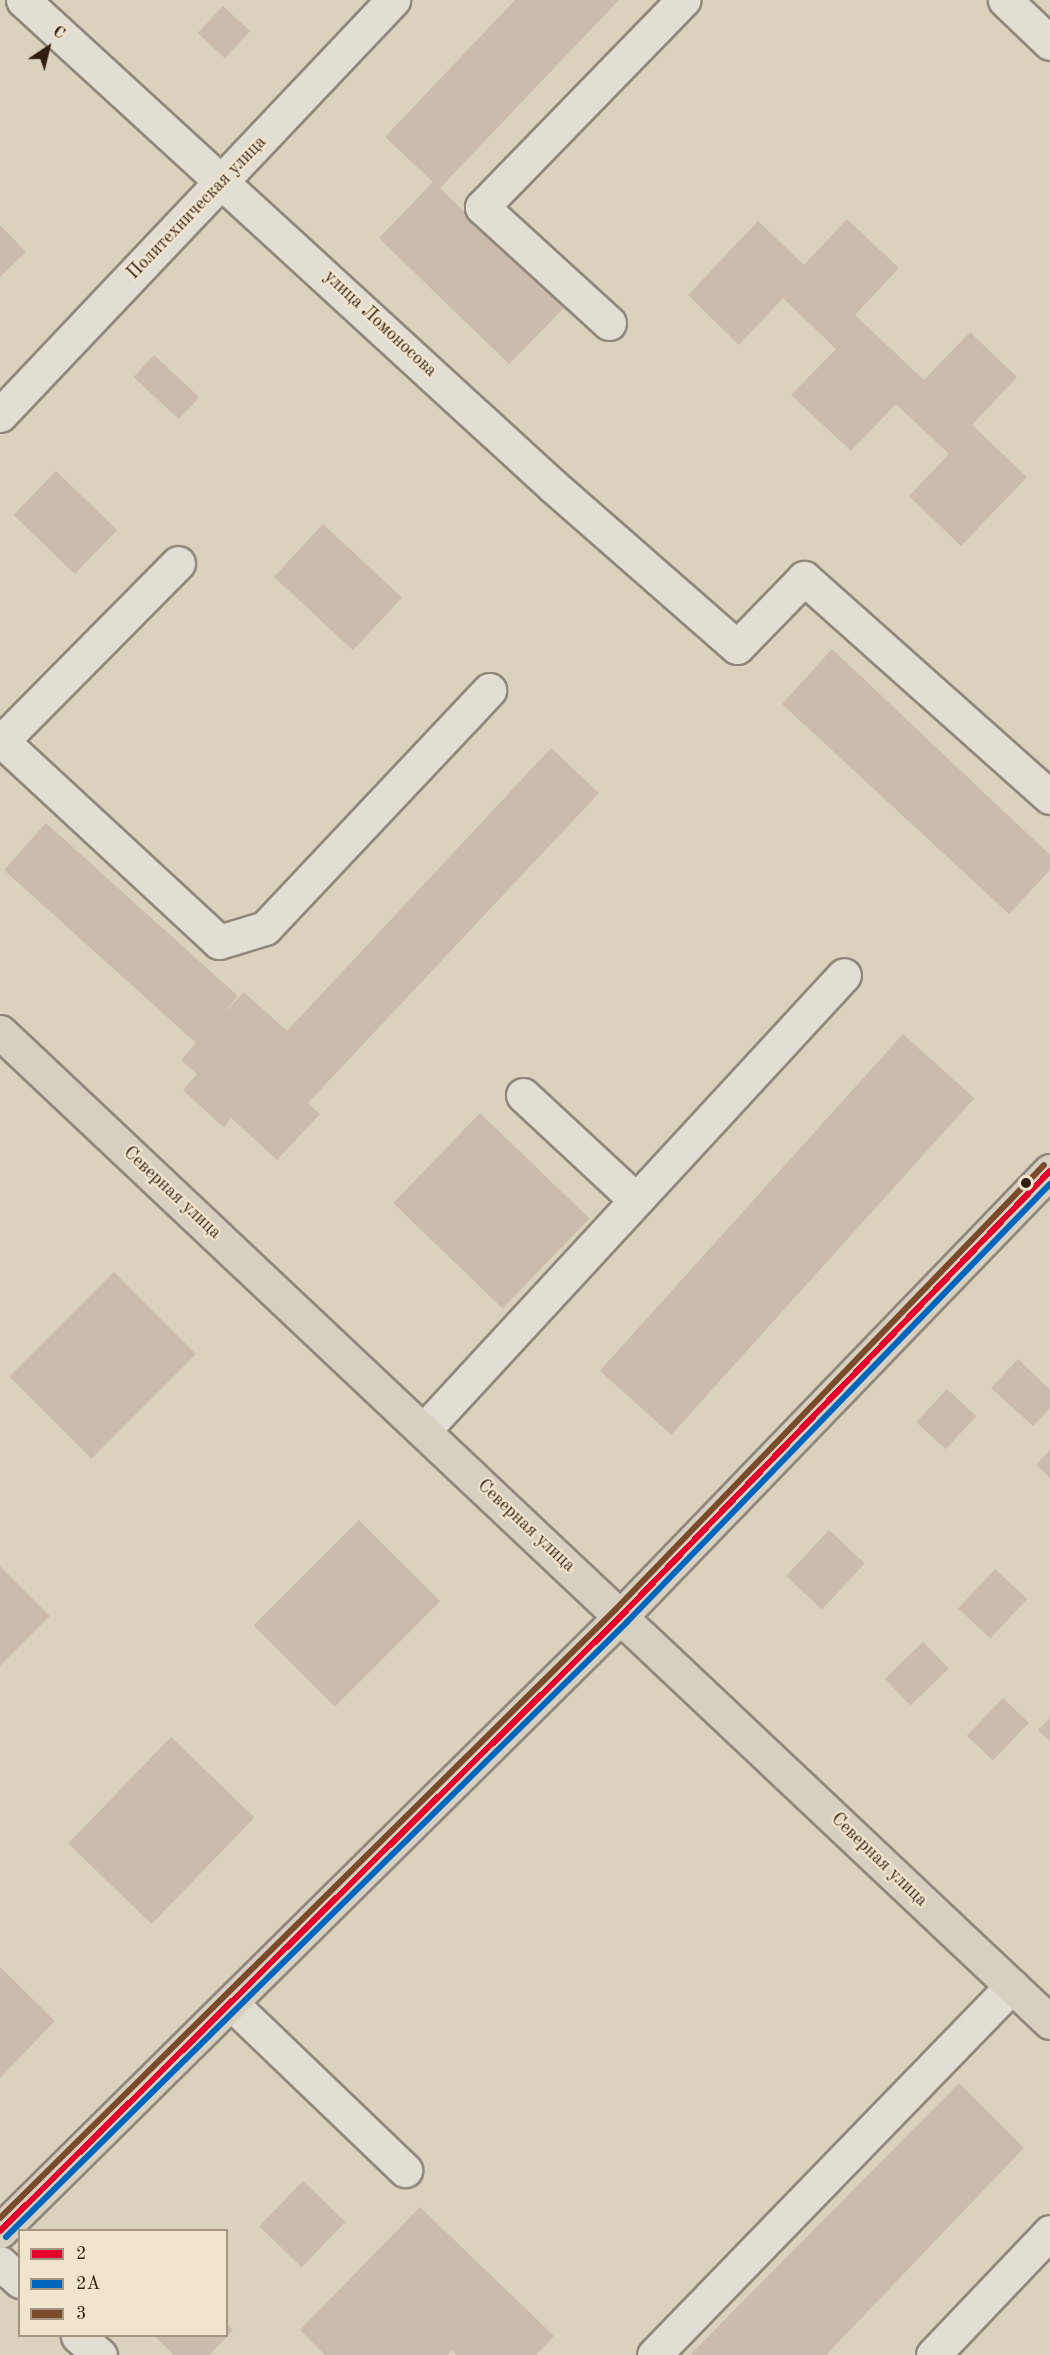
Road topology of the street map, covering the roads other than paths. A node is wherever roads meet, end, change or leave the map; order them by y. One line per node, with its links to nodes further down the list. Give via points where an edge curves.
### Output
1 (23, 0): 6 (street, улица Ломоносова)
2 (393, 0): 6 (street, Политехническая улица)
3 (684, 0): 7 (street, via 482,207)
4 (1005, 0): 5 (street)
5 (1050, 43)
6 (224, 180): 8 (street, Политехническая улица); 12 (street, улица Ломоносова, via 553,486 736,647 804,578)
7 (609, 323)
8 (0, 415)
9 (178, 562): 11 (street)
10 (489, 690): 11 (street, via 265,928 219,942)
11 (1, 742)
12 (1050, 797)
13 (844, 975): 17 (street)
14 (0, 1032): 18 (main road, Северная улица)
15 (523, 1095): 17 (street)
16 (1050, 1171): 19 (main road)
17 (636, 1200): 18 (street)
18 (424, 1430): 19 (main road, Северная улица)
19 (621, 1616): 20 (main road, Северная улица); 21 (main road)
20 (1012, 1986): 22 (main road, Северная улица); 30 (street)
21 (232, 2004): 23 (street); 24 (main road)
22 (1050, 2022)
23 (405, 2170)
24 (0, 2231)
25 (1050, 2232): 31 (street)
26 (0, 2264): 27 (street)
27 (18, 2279)
28 (79, 2337): 29 (street)
29 (100, 2355)
30 (654, 2355)
31 (933, 2355)

